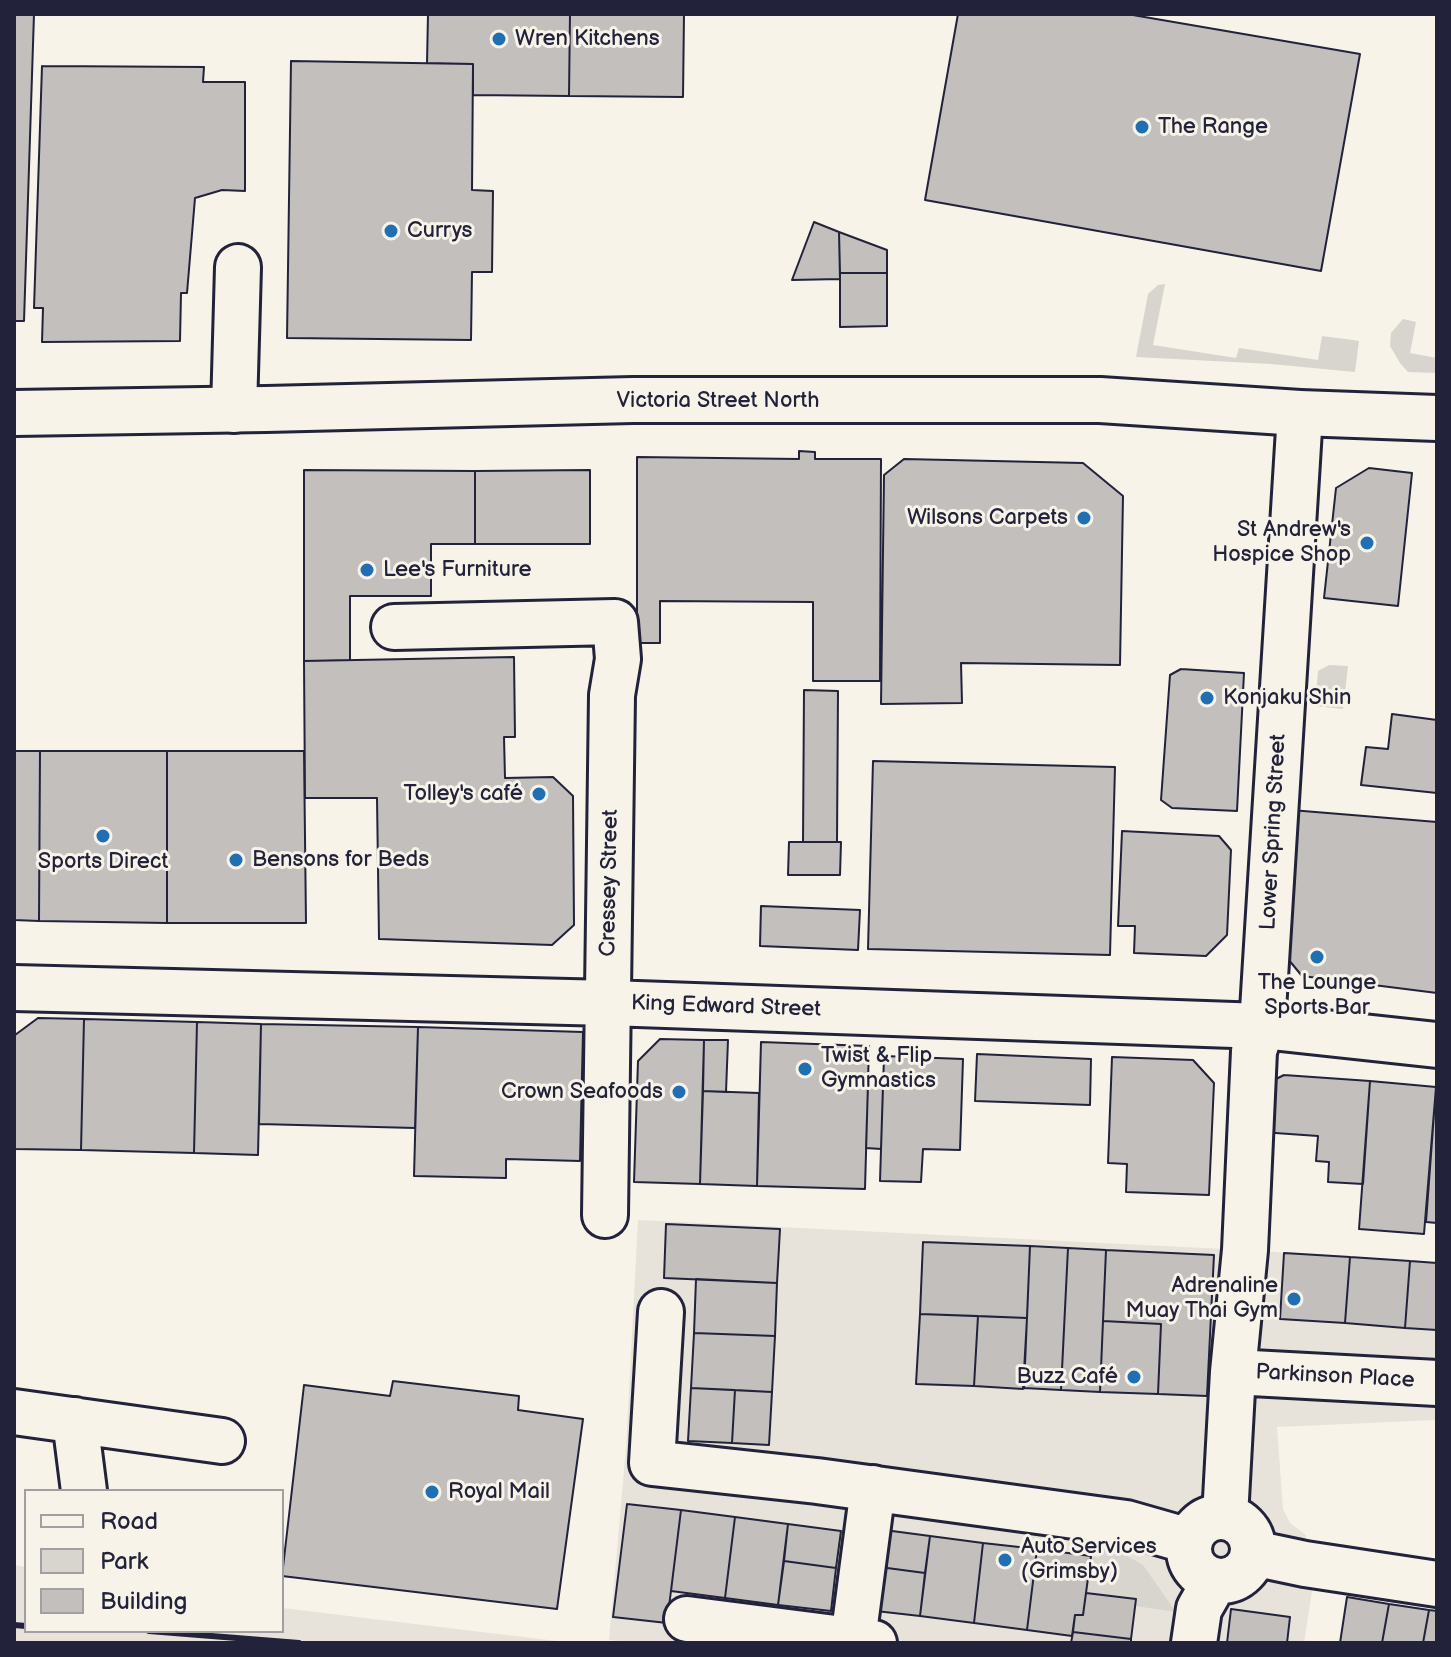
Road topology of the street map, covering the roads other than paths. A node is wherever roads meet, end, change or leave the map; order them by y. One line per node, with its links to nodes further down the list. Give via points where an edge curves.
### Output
1 (238, 267): 2 (main road)
2 (234, 410): 3 (main road, Victoria Street North); 4 (main road, Victoria Street North, via 633,400 1100,400)
3 (14, 413)
4 (1300, 413): 5 (main road, Victoria Street North); 9 (main road, Lower Spring Street)
5 (1432, 417)
6 (394, 627): 8 (main road, Cressey Street, via 615,622)
7 (14, 988): 8 (main road, King Edward Street)
8 (609, 1003): 9 (main road, King Edward Street); 11 (main road, Cressey Street)
9 (1262, 1026): 10 (main road, King Edward Street); 13 (main road, Lower Spring Street, via 1254,1051 1245,1250)
10 (1437, 1045)
11 (605, 1215)
12 (661, 1312): 18 (main road, via 652,1463)
13 (1233, 1372): 14 (main road, Parkinson Place); 20 (main road, Lower Spring Street)
14 (1437, 1383)
15 (14, 1412): 16 (main road)
16 (75, 1420): 17 (main road); 19 (main road)
17 (222, 1441)
18 (873, 1488): 21 (main road, via 1126,1523); 26 (main road)
19 (84, 1489)
20 (1225, 1517): 21 (main road, via 1200,1524); 22 (main road, via 1249,1533)
21 (1189, 1541): 23 (main road, via 1191,1562 1204,1578)
22 (1253, 1553): 23 (main road, via 1236,1578); 24 (main road)
23 (1215, 1581): 27 (main road, via 1199,1609)
24 (1437, 1584)
25 (687, 1619): 26 (main road)
26 (864, 1642)
27 (1194, 1643)

